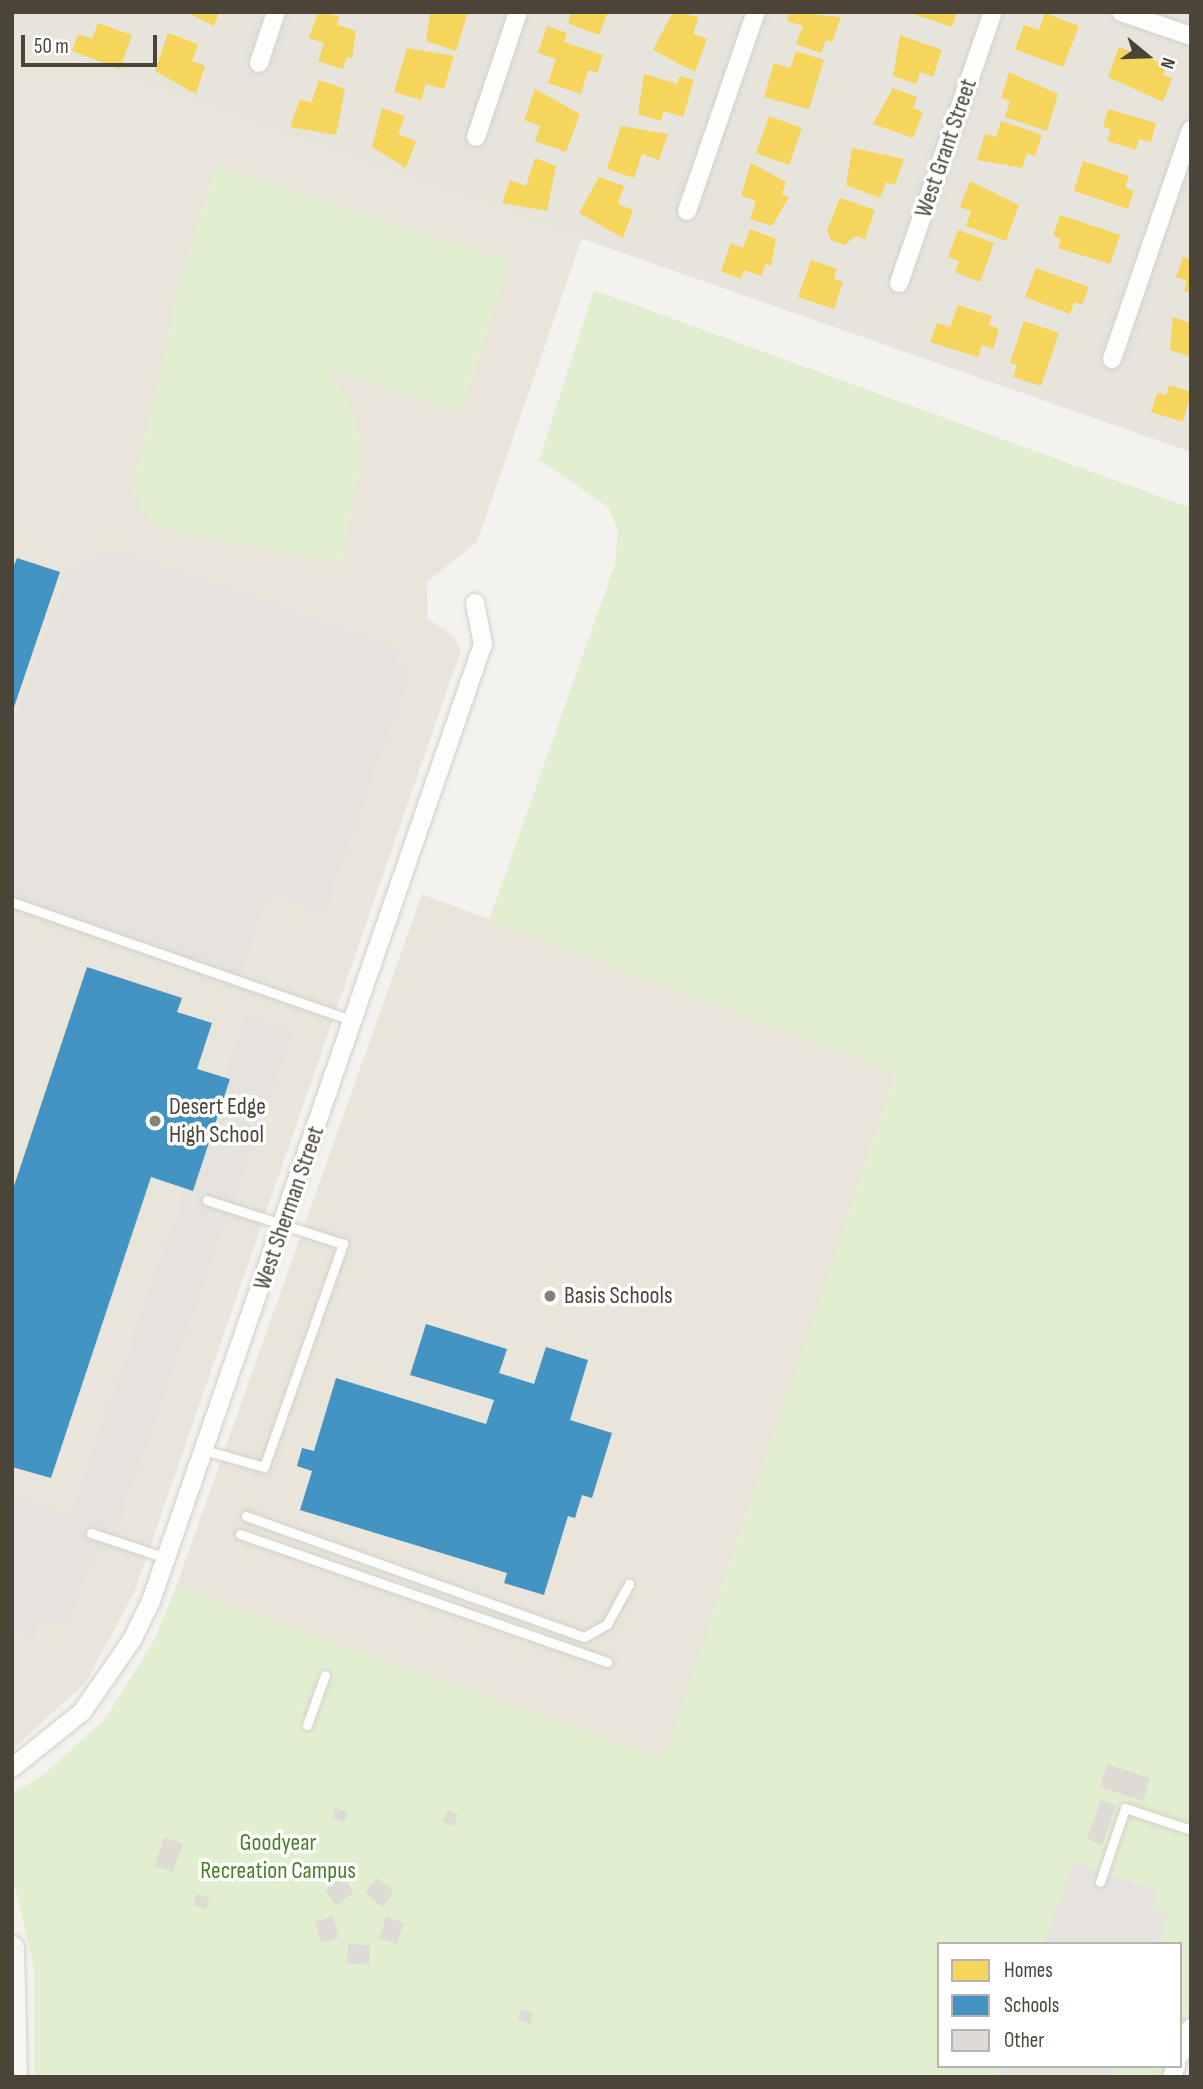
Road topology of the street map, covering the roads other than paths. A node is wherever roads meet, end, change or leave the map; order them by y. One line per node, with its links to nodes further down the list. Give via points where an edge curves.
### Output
1 (276, 12): 7 (street)
2 (518, 12): 9 (street)
3 (756, 12): 10 (street)
4 (993, 12): 11 (street, West Grant Street)
5 (1121, 12): 6 (street)
6 (1191, 36)
7 (259, 63)
8 (1191, 130): 12 (street)
9 (476, 137)
10 (687, 211)
11 (899, 283)
12 (1112, 359)
13 (475, 603): 15 (street, West Sherman Street, via 483,644)
14 (12, 902): 15 (lane)
15 (354, 1022): 17 (street, West Sherman Street)
16 (207, 1200): 17 (lane)
17 (283, 1225): 18 (street, West Sherman Street); 18 (lane, via 343,1244 340,1254 264,1467)
18 (204, 1450): 22 (street, West Sherman Street)
19 (246, 1516): 23 (lane, via 584,1637 607,1624)
20 (91, 1533): 22 (lane)
21 (240, 1534): 24 (lane)
22 (166, 1558): 27 (street, West Sherman Street, via 132,1640 104,1684 58,1736)
23 (629, 1584)
24 (607, 1662)
25 (325, 1675): 26 (lane)
26 (307, 1725)
27 (12, 1768)
28 (1191, 1830): 29 (lane, via 1125,1808)
29 (1100, 1882)
30 (12, 1948): 33 (street)
31 (1191, 2028): 32 (street)
32 (1182, 2051)
33 (15, 2077)

